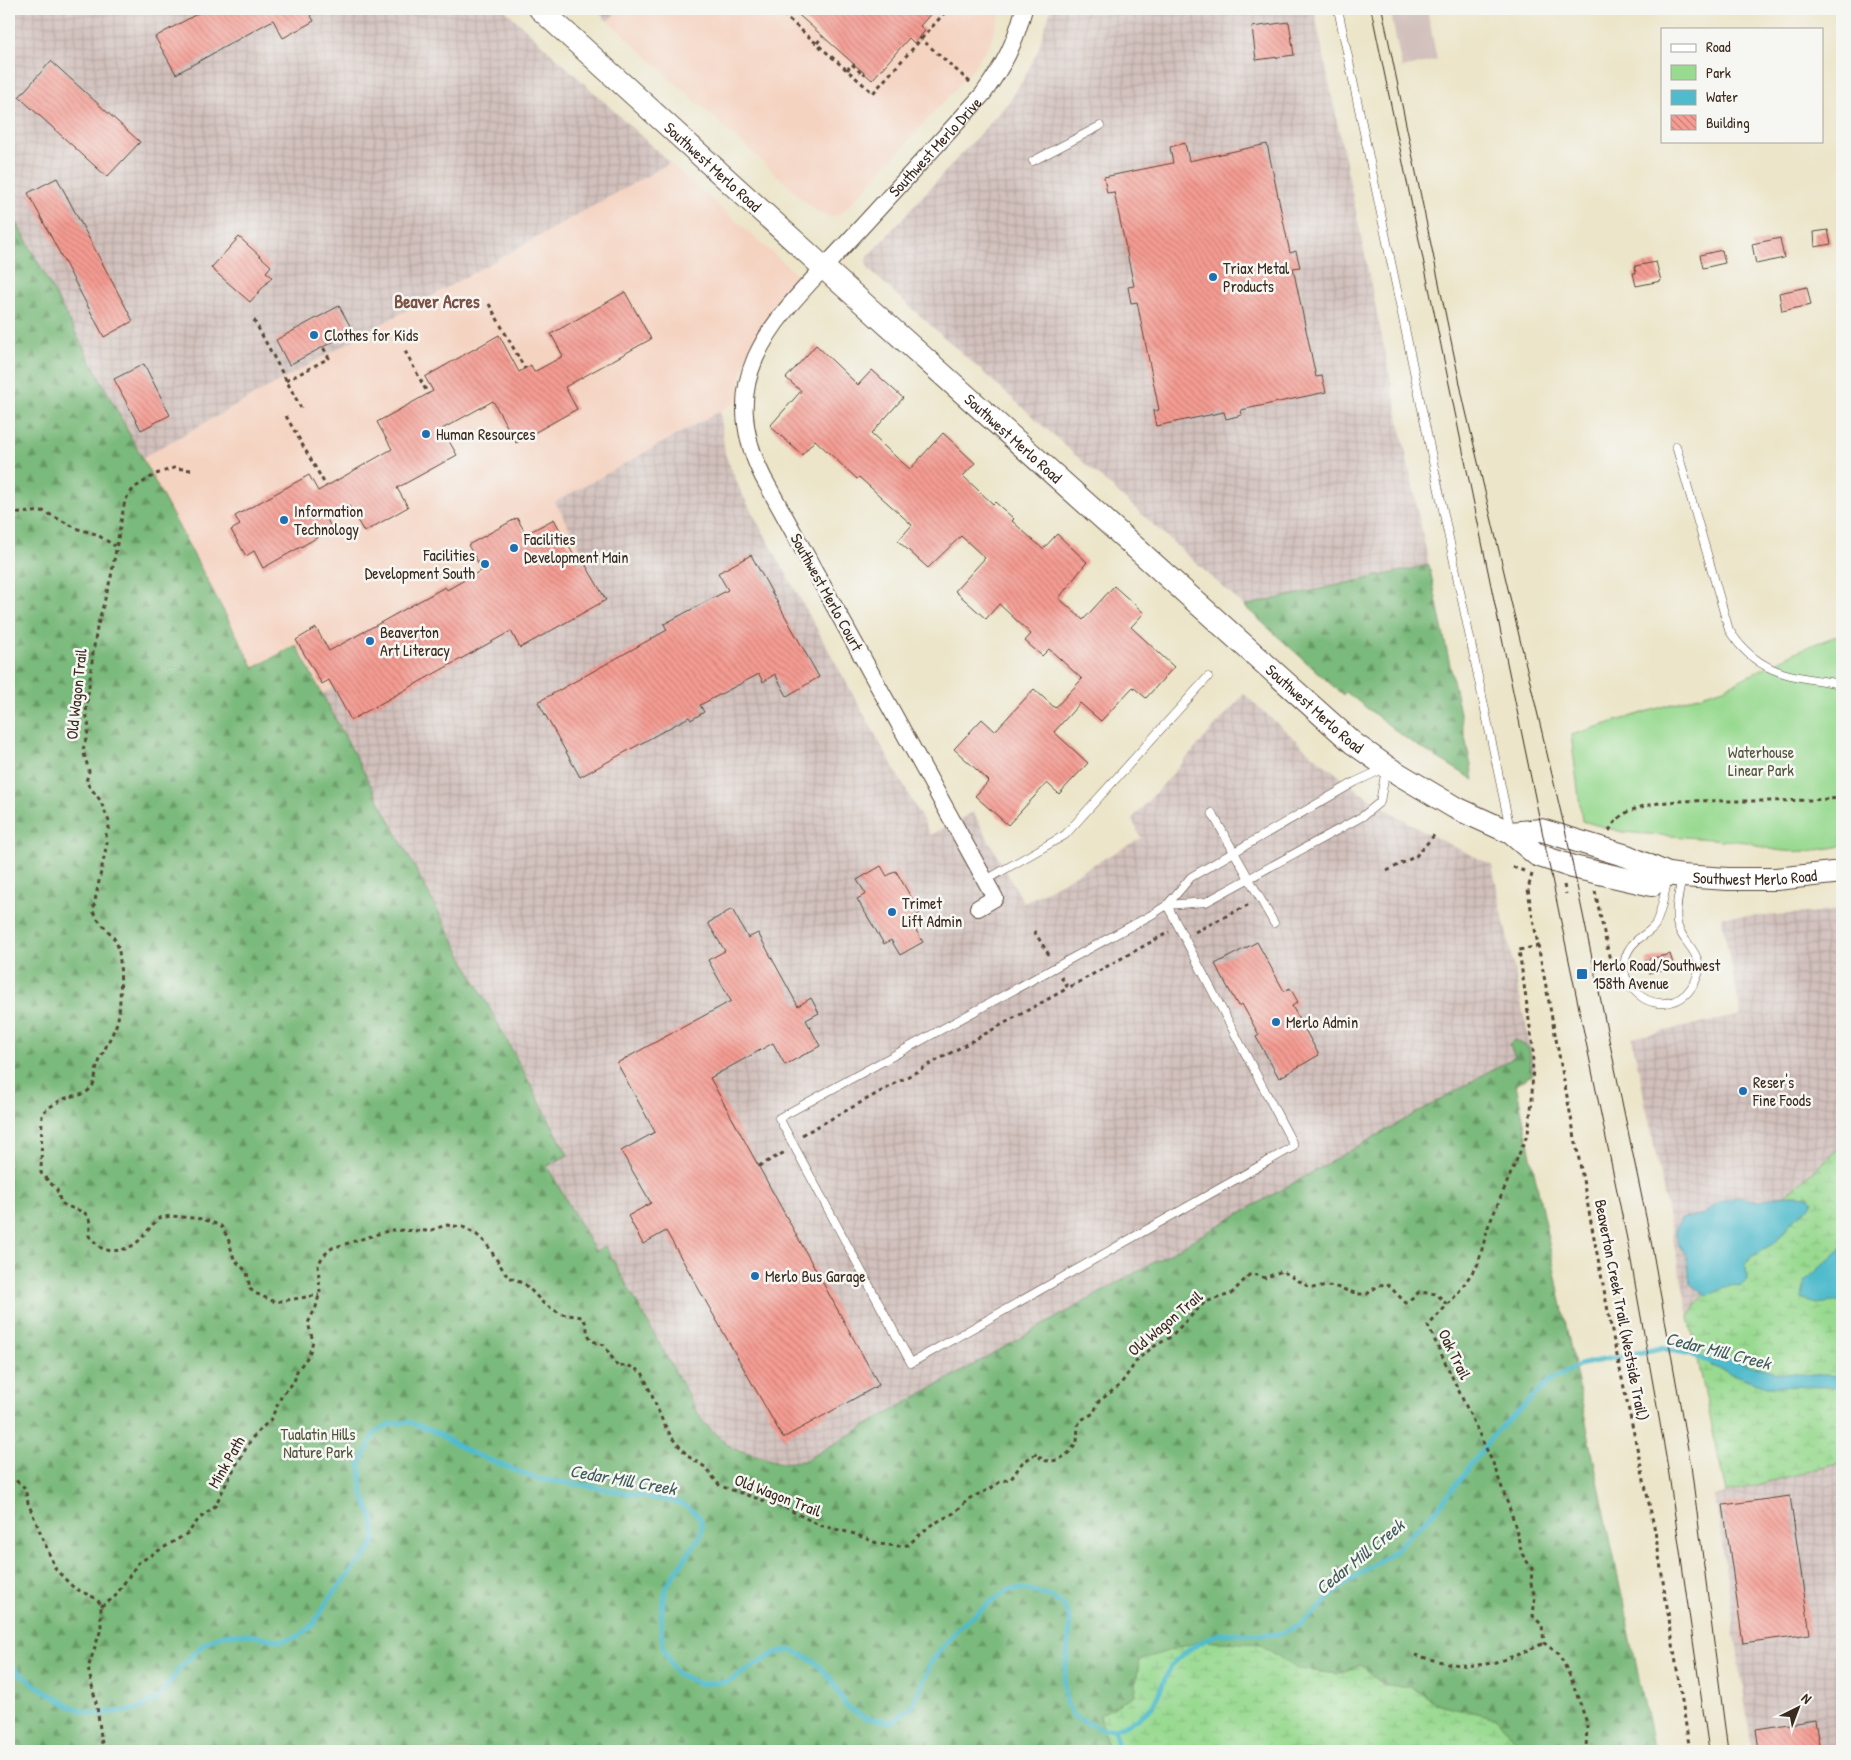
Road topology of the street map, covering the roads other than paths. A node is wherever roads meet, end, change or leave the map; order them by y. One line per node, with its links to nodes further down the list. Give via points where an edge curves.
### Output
1 (540, 9): 6 (street, Southwest Merlo Road)
2 (1024, 9): 6 (street, Southwest Merlo Drive, via 1016,39 1004,64 983,94)
3 (1338, 9): 12 (lane)
4 (1100, 126): 5 (lane)
5 (1033, 161)
6 (824, 268): 10 (street, Southwest Merlo Road, via 1350,741); 17 (street, Southwest Merlo Court, via 780,315 760,347 749,377 744,405 745,429 751,452)
7 (1676, 446): 9 (lane, via 1729,630 1737,643 1749,656 1776,672)
8 (1208, 677): 17 (lane, via 1065,836)
9 (1842, 684)
10 (1387, 767): 12 (street, Southwest Merlo Road, via 1454,807); 13 (lane, via 1355,782); 16 (lane, via 1380,802 1363,816)
11 (1212, 813): 13 (lane)
12 (1511, 833): 15 (street, Southwest Merlo Road, via 1537,855 1573,867 1652,885)
13 (1235, 853): 16 (lane); 18 (lane, via 1191,877)
14 (1842, 872): 15 (street, Southwest Merlo Road, via 1776,879)
15 (1675, 875): 15 (lane, via 1654,927 1626,954 1626,978 1633,989 1653,1002 1677,1000 1687,994 1698,973 1698,961 1692,947 1677,926)
16 (1250, 879): 18 (lane, via 1206,902); 20 (lane)
17 (986, 880): 19 (street, Southwest Merlo Court, via 995,898)
18 (1166, 906): 18 (lane, via 1293,1147 911,1363 779,1118)
19 (978, 908)
20 (1274, 923)

